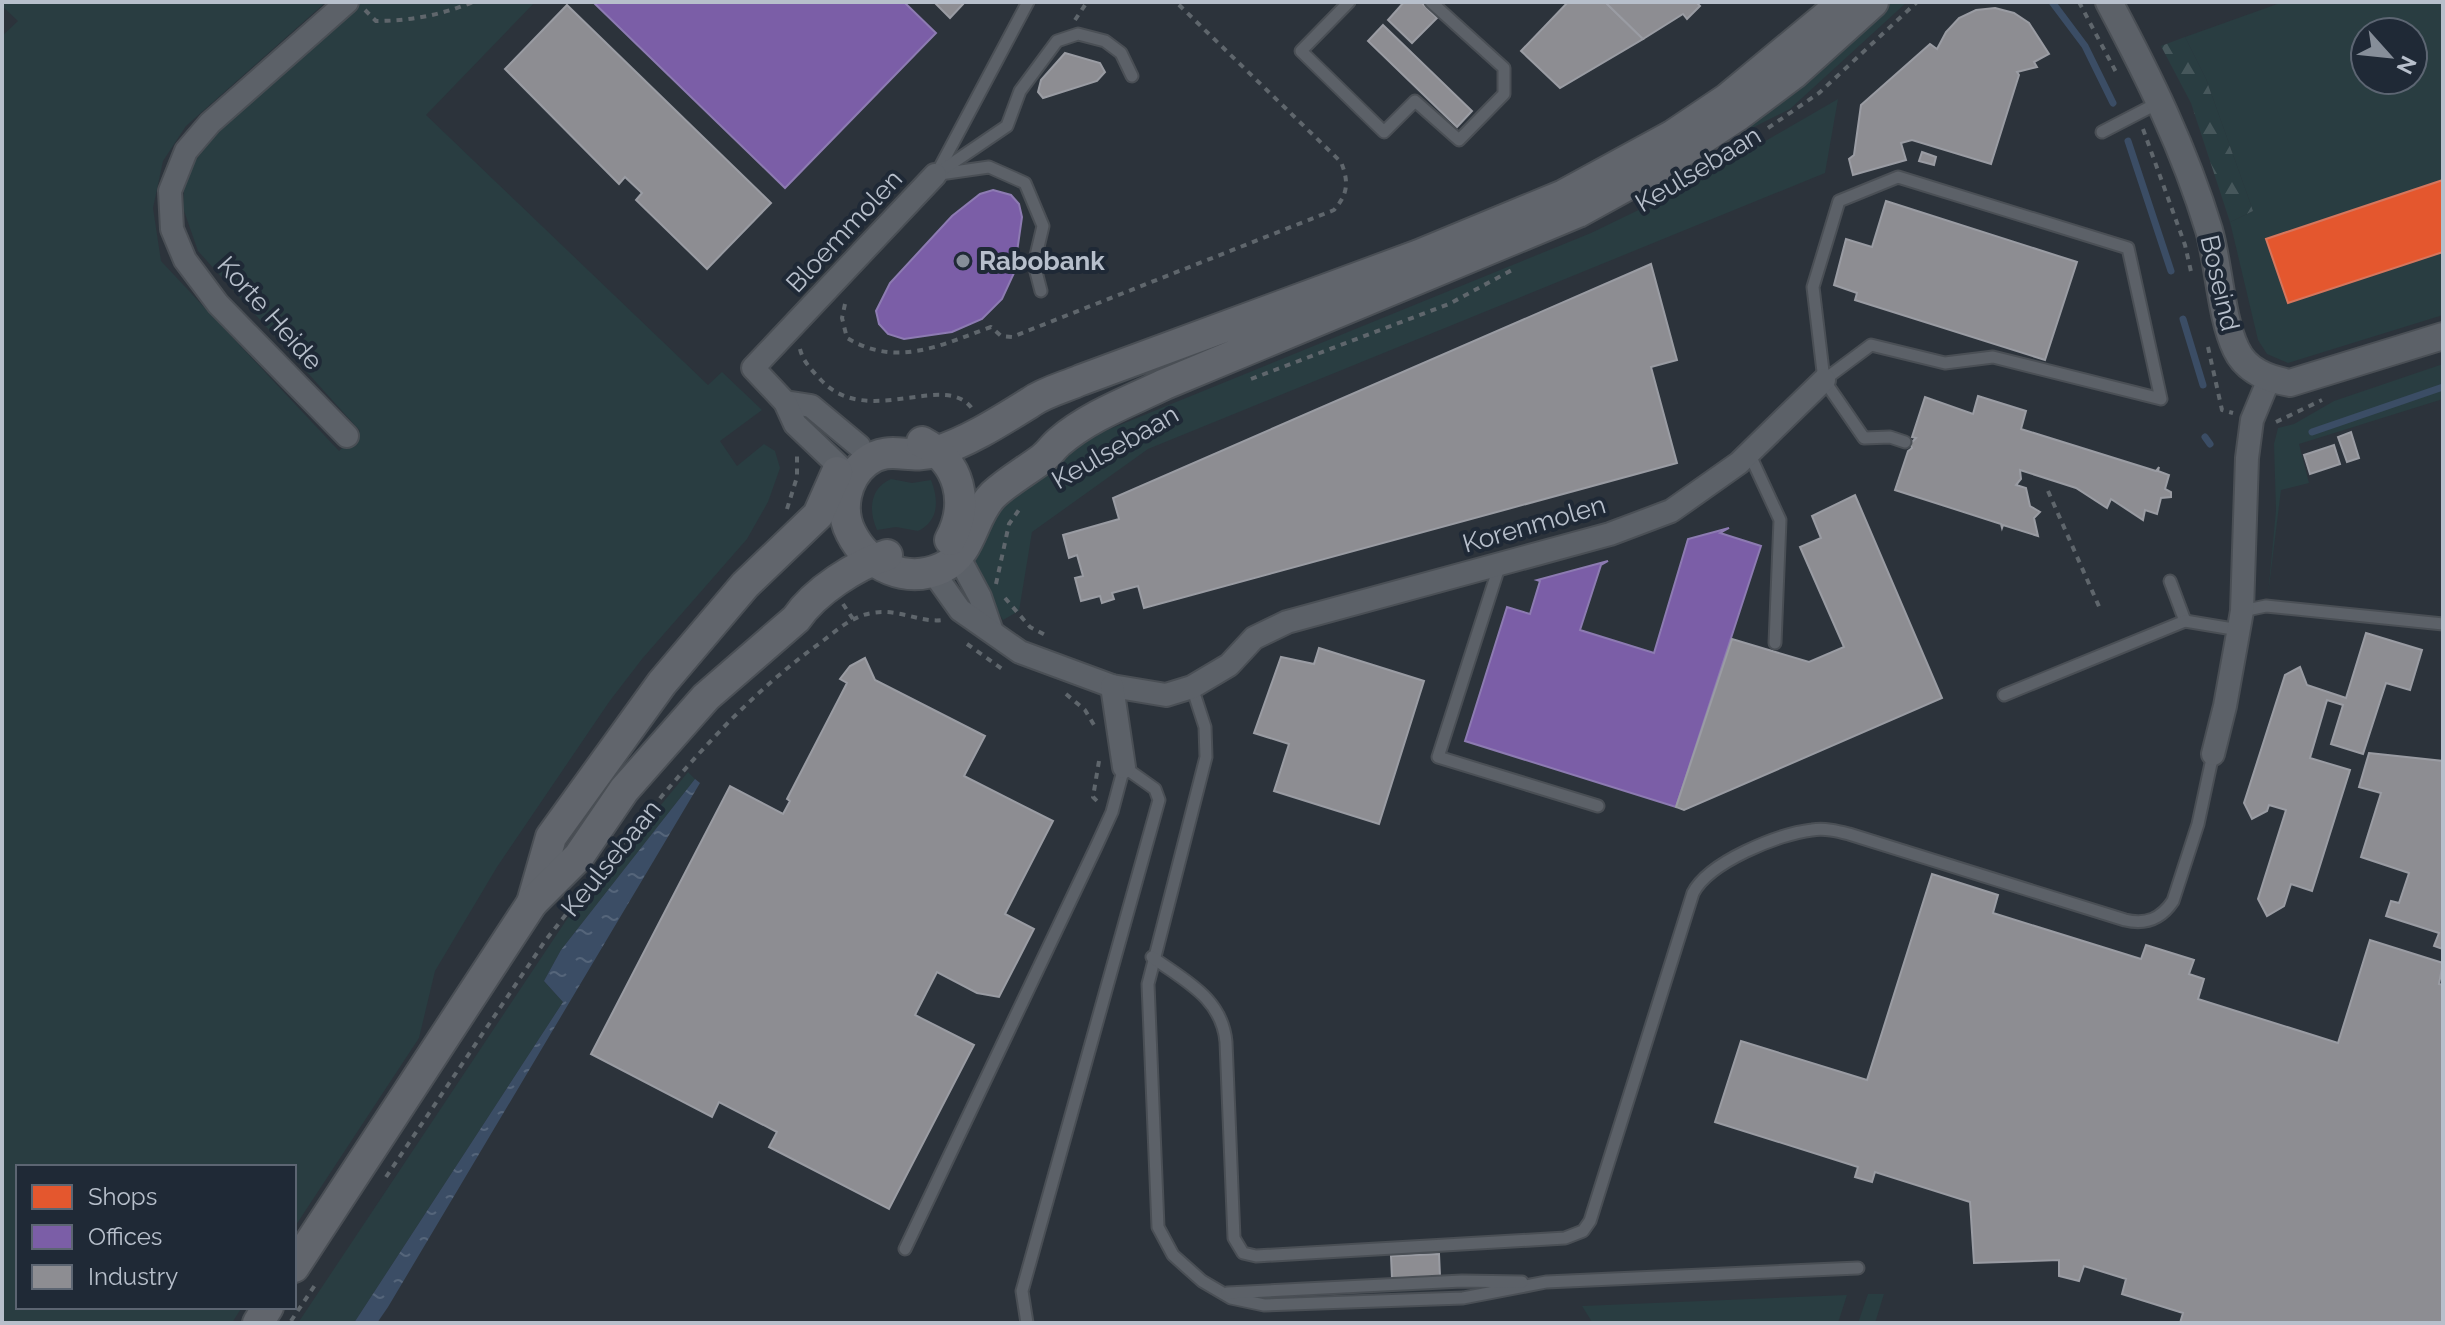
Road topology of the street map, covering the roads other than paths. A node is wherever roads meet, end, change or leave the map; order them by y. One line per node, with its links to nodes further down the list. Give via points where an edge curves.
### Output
1 (347, 2): 17 (street, Korte Heide, via 210,123 186,151 170,191 172,229 185,260 218,304)
2 (1028, 2): 11 (lane)
3 (1349, 2): 4 (lane, via 1301,51 1384,132 1415,101 1459,140 1504,94 1504,68)
4 (1431, 2)
5 (1844, 2): 16 (main road, Keulsebaan, via 1727,99 1564,195 1433,250)
6 (1873, 2): 22 (main road, Keulsebaan, via 1793,74 1656,169 1578,212 1165,384 1100,416 1066,453 1037,447 989,479)
7 (2109, 2): 9 (street, Boseind)
8 (1132, 76): 11 (lane, via 1121,53 1105,41 1078,34 1057,41 1020,91 1007,126)
9 (2162, 101): 10 (lane); 14 (street, Boseind, via 2209,232 2236,348 2248,366)
10 (2102, 132)
11 (935, 175): 12 (lane, via 989,167 1025,183 1043,226 1034,264); 21 (street, Bloemmolen, via 753,368 785,402 811,406)
12 (1041, 291)
13 (2443, 336): 14 (street, via 2311,379)
14 (2269, 379): 27 (street, via 2252,420 2247,458)
15 (1824, 380): 15 (lane, via 1871,345 1945,363 1993,357 2161,399 2128,248 1898,177 1839,201 1813,287); 18 (lane, via 1864,438); 20 (street, Korenmolen)
16 (1031, 401): 19 (main road, Keulsebaan, via 1018,412); 19 (main road, Keulsebaan, via 1013,400)
17 (347, 436)
18 (1905, 442)
19 (928, 446): 21 (main road, via 887,437); 22 (main road, via 953,471)
20 (1749, 453): 24 (street, Korenmolen, via 1671,511 1610,534); 31 (lane, via 1780,520)
21 (844, 481): 25 (main road, via 856,543); 38 (main road, Keulsebaan, via 662,683 551,837)
22 (971, 508): 23 (main road)
23 (946, 556): 25 (main road, via 939,550 886,555); 30 (street, Korenmolen, via 960,610); 30 (street, via 988,590)
24 (1500, 563): 33 (street, Korenmolen, via 1287,622 1254,638 1229,665); 37 (lane, via 1438,757)
25 (879, 564): 38 (main road, Keulsebaan, via 814,615 796,619 706,697 624,790 579,856)
26 (2170, 581): 28 (lane)
27 (2241, 620): 28 (lane); 29 (lane, via 2266,606); 35 (street)
28 (2185, 621): 34 (lane)
29 (2443, 624)
30 (991, 629): 32 (street, Korenmolen, via 1020,652)
31 (1775, 643)
32 (1112, 686): 33 (street, Korenmolen, via 1166,695); 36 (street)
33 (1192, 687): 39 (lane, via 1205,727 1206,757)
34 (2004, 695)
35 (2213, 754): 39 (lane, via 2173,901 2148,922 2125,920 1821,829 1784,837 1708,873 1693,893 1590,1221 1583,1231 1565,1238 1243,1253 1234,1238 1221,1015 1204,994)
36 (1124, 767): 40 (lane, via 1112,812); 43 (lane, via 1155,789 1159,800 1022,1291)
37 (1598, 806)
38 (532, 903): 42 (main road, Keulsebaan)
39 (1152, 957): 41 (lane, via 1147,1010 1158,1227 1173,1255 1222,1294 1248,1303 1299,1305 1463,1298 1546,1282)
40 (905, 1249)
41 (1858, 1268)
42 (308, 1270)
43 (1027, 1323)

